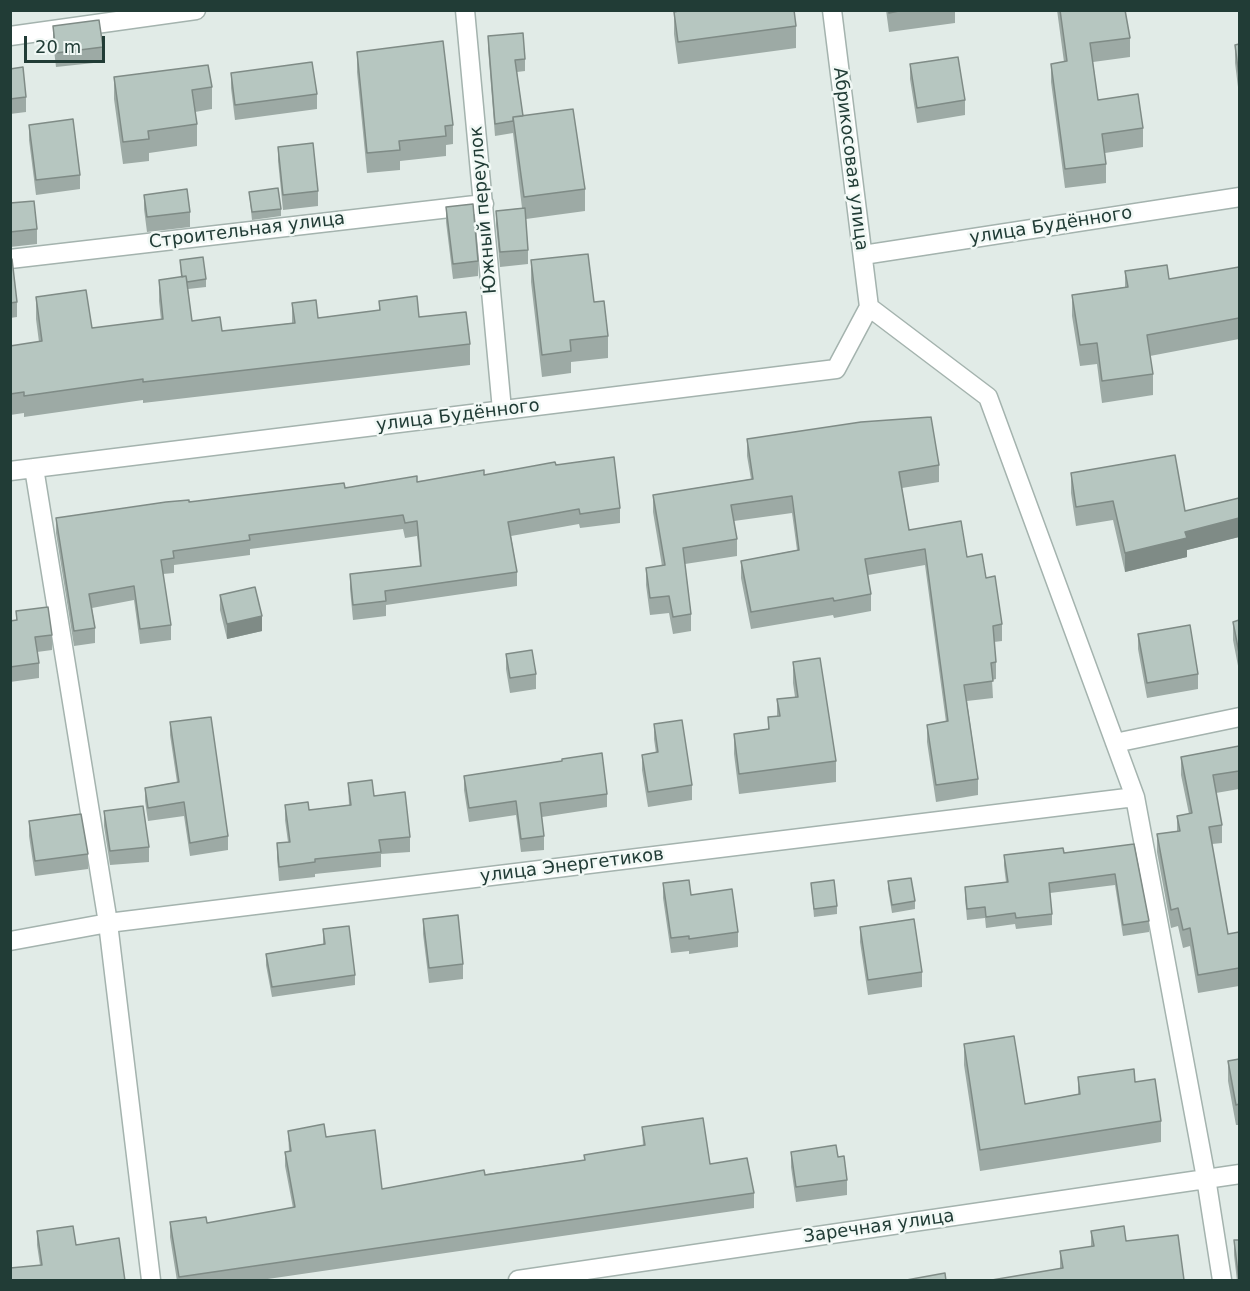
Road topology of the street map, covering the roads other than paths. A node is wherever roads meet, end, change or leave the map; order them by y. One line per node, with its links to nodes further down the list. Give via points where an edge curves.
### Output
1 (196, 10): 4 (street)
2 (465, 10): 6 (street, Южный переулок)
3 (832, 10): 7 (street, Абрикосовая улица)
4 (10, 36)
5 (1239, 197): 7 (street, улица Будённого)
6 (484, 204): 8 (street, Строительная улица); 10 (street, Южный переулок)
7 (863, 255): 9 (street, Абрикосовая улица)
8 (10, 259)
9 (869, 308): 10 (street, улица Будённого, via 836,369); 14 (street, via 988,397)
10 (502, 410): 11 (street, улица Будённого)
11 (34, 468): 12 (street, улица Будённого); 16 (street)
12 (10, 471)
13 (1239, 717): 14 (street)
14 (1115, 743): 15 (street)
15 (1135, 797): 16 (street, улица Энергетиков); 19 (street)
16 (108, 923): 17 (street, улица Энергетиков); 20 (street)
17 (10, 941)
18 (1239, 1174): 19 (street, Заречная улица)
19 (1206, 1178): 21 (street, Заречная улица); 22 (street)
20 (151, 1281)
21 (518, 1281)
22 (1222, 1281)

